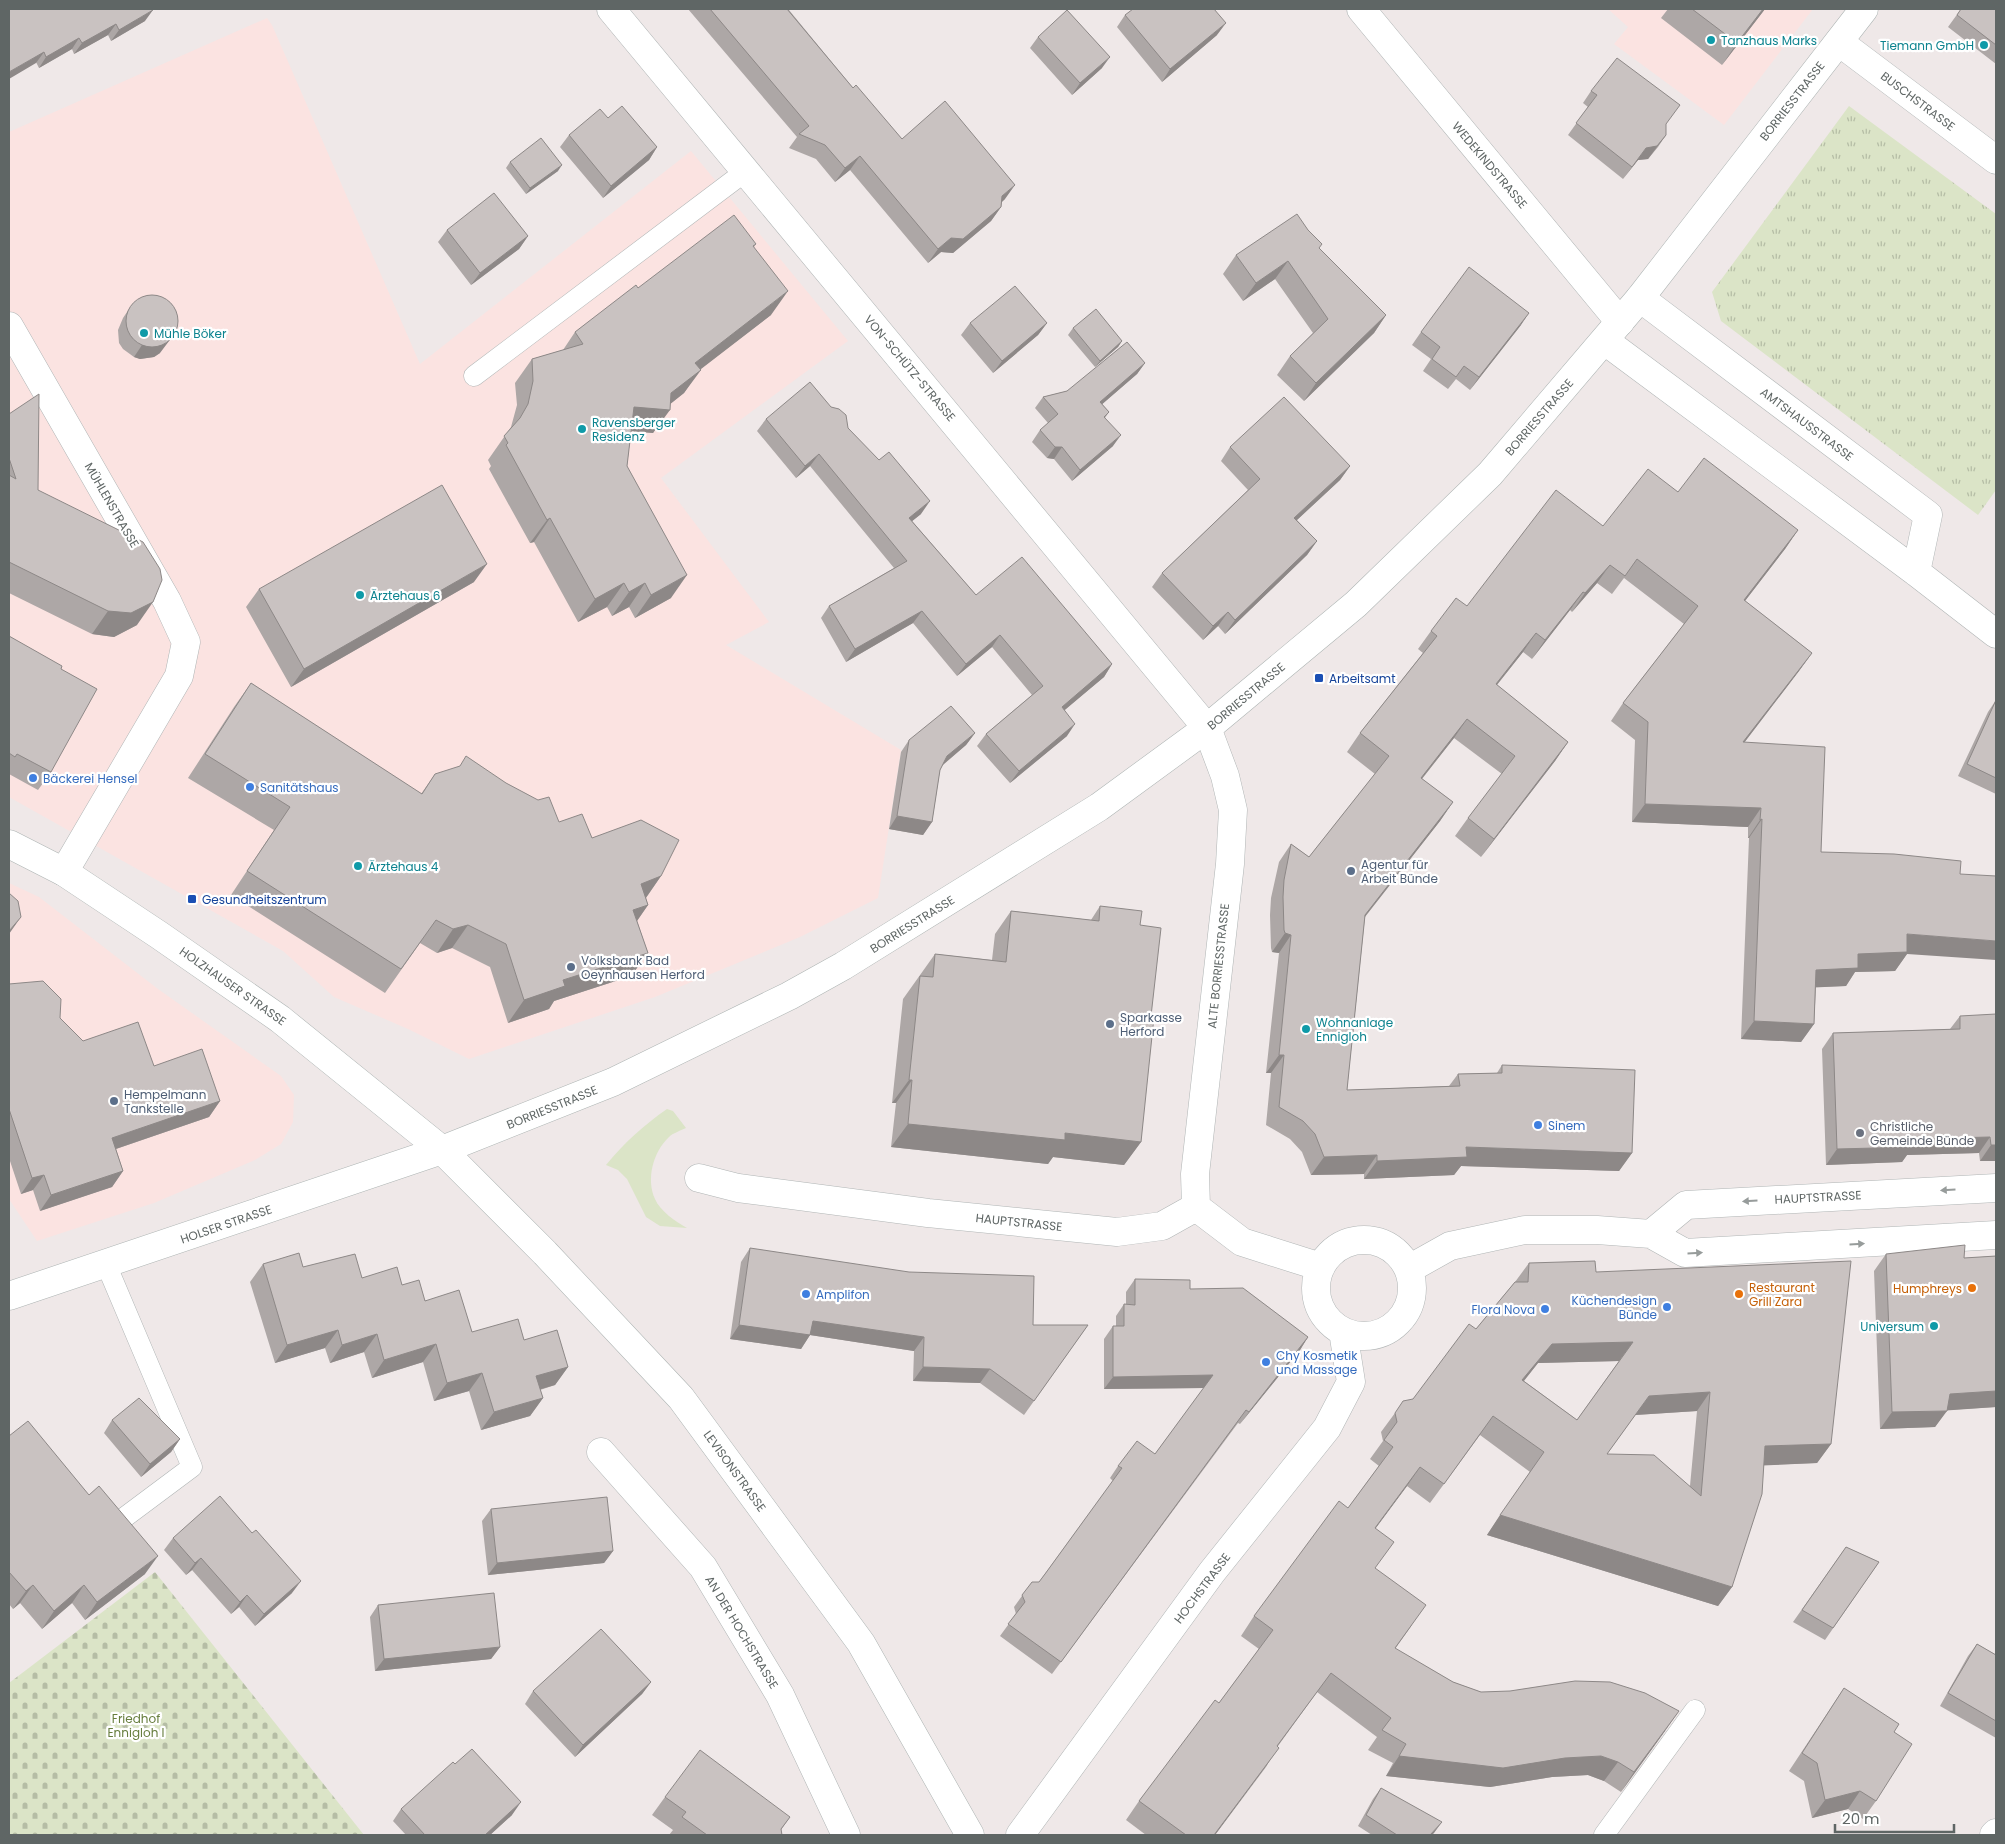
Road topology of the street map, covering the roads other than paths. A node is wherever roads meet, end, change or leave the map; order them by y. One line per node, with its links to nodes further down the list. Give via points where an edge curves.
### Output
1 (611, 9): 6 (street, VON-SCHÜTZ-STRASSE)
2 (1361, 9): 9 (street, WEDEKINDSTRASSE)
3 (1864, 9): 4 (street, BORRIESSTRASSE)
4 (1839, 42): 5 (street, BUSCHSTRASSE); 7 (street, BORRIESSTRASSE)
5 (1996, 160)
6 (746, 171): 10 (lane); 13 (street, VON-SCHÜTZ-STRASSE)
7 (1640, 298): 9 (street, BORRIESSTRASSE); 11 (street, AMTSHAUSSTRASSE, via 1928,515)
8 (9, 326): 15 (street, MÜHLENSTRASSE, via 152,574 186,642 179,676)
9 (1612, 332): 11 (street); 13 (street, BORRIESSTRASSE, via 1476,488 1356,604)
10 (474, 376)
11 (1916, 572): 12 (street)
12 (1996, 634)
13 (1207, 728): 16 (street, BORRIESSTRASSE, via 1099,808 790,996 613,1082); 19 (street, ALTE BORRIESSTRASSE, via 1233,810 1230,864 1194,1174)
14 (9, 844): 15 (street, HOLZHAUSER STRASSE)
15 (64, 872): 16 (street, HOLZHAUSER STRASSE, via 280,1018)
16 (442, 1150): 22 (street, HOLSER STRASSE); 31 (street, LEVISONSTRASSE, via 545,1252 681,1398 862,1643)
17 (699, 1178): 19 (street, HAUPTSTRASSE, via 738,1188 928,1213 1117,1232 1162,1226)
18 (1996, 1188): 20 (street, HAUPTSTRASSE, one-way to 20, via 1686,1205)
19 (1196, 1207): 23 (street, via 1242,1242)
20 (1651, 1234): 21 (street, one-way to 21, via 1685,1253); 24 (street, via 1525,1230 1450,1246)
21 (1996, 1236)
22 (106, 1264): 25 (street, HOLSER STRASSE); 28 (lane, via 192,1467)
23 (1321, 1267): 24 (street, via 1342,1246 1373,1240 1388,1246); 26 (street, via 1317,1297 1322,1311)
24 (1408, 1269): 26 (street, via 1412,1297 1398,1323 1372,1335 1357,1335)
25 (9, 1296)
26 (1343, 1330): 32 (street, HOCHSTRASSE, via 1350,1382 1327,1428 1212,1572)
27 (601, 1452): 30 (street, AN DER HOCHSTRASSE, via 703,1567 780,1695)
28 (125, 1517)
29 (1695, 1710): 33 (lane)
30 (846, 1835)
31 (970, 1835)
32 (1020, 1835)
33 (1604, 1835)

